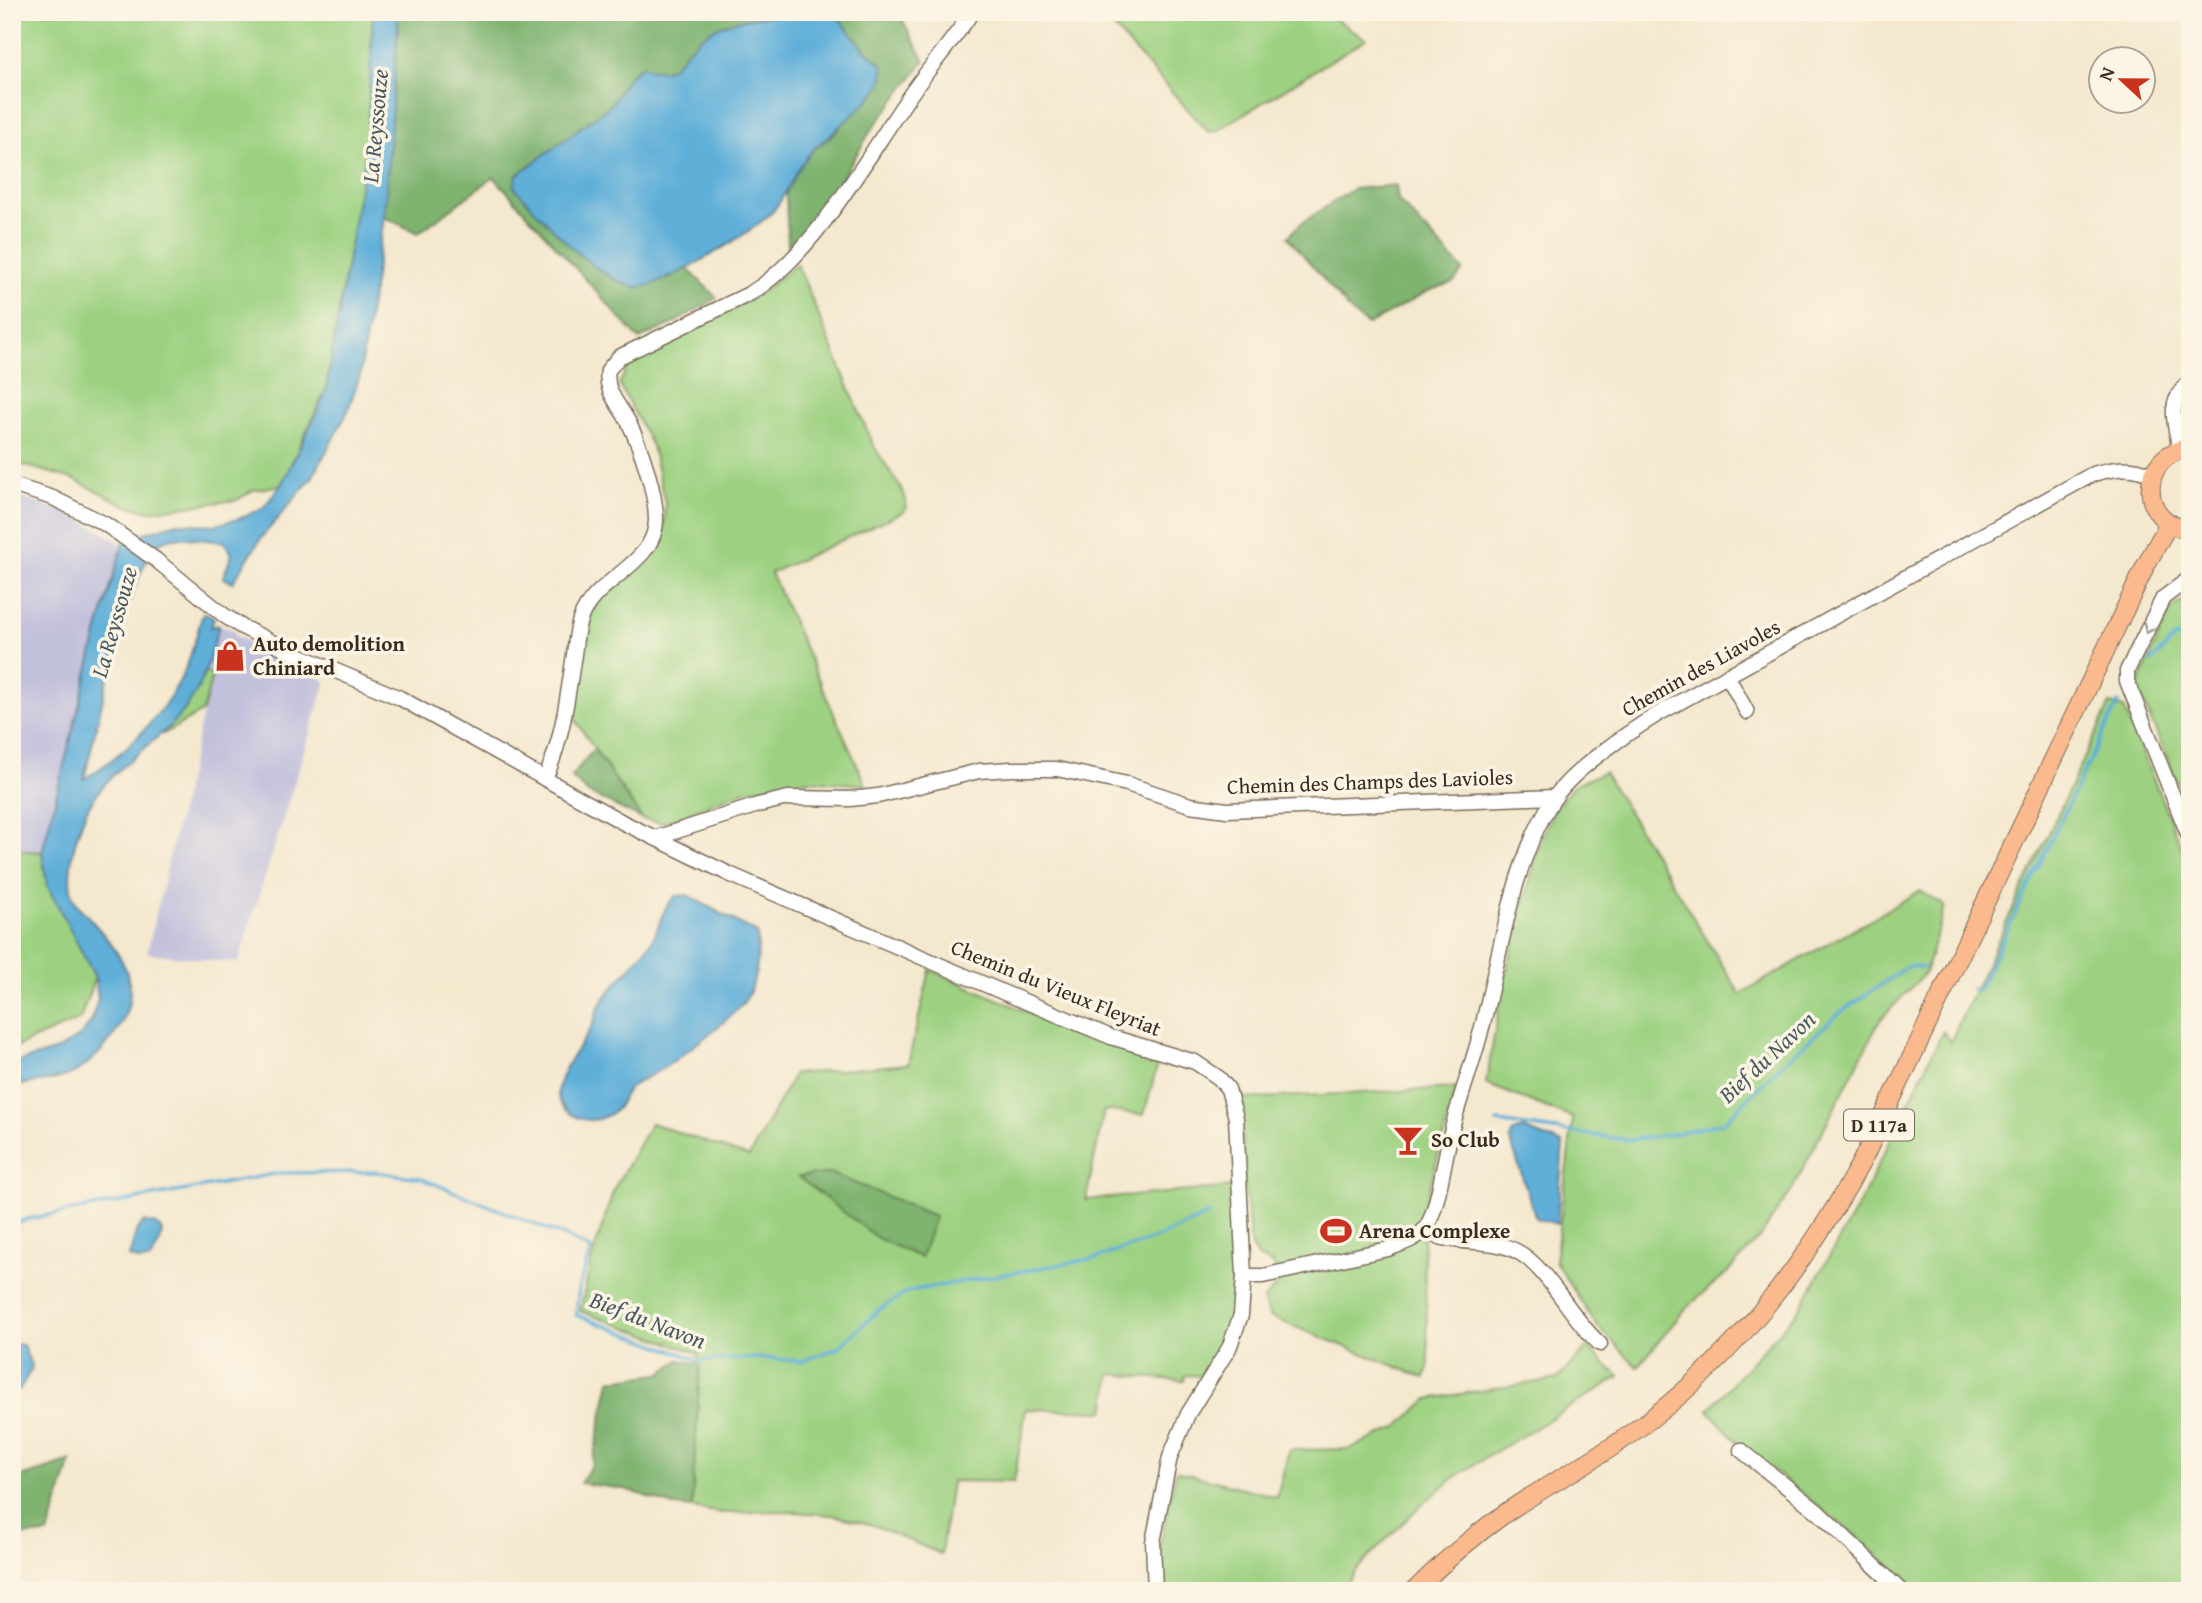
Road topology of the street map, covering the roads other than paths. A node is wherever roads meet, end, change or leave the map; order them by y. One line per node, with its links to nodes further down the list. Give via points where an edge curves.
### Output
1 (971, 12): 11 (street, via 846,191 787,265 751,293 619,357 608,370 609,388 628,422 651,488 655,531 647,548 583,611 558,744)
2 (2190, 381): 3 (street, via 2176,397 2173,417)
3 (2185, 449): 4 (main road, via 2168,454)
4 (2152, 475): 6 (main road, via 2152,502); 9 (street, Chemin des Liavoles, via 2121,468 2093,474)
5 (12, 485): 11 (street, Chemin du Vieux Fleyriat, via 53,498 127,537 242,627 400,698)
6 (2169, 523): 7 (main road); 20 (main road, D 117a, via 1865,1155 1809,1250 1762,1312 1689,1386 1620,1441 1479,1532)
7 (2190, 528)
8 (2190, 578): 14 (street, one-way to 14, via 2163,598 2127,671 2127,681)
9 (1728, 677): 10 (street); 12 (street, Chemin des Liavoles, via 1630,731)
10 (1747, 712)
11 (545, 779): 13 (street, Chemin du Vieux Fleyriat)
12 (1555, 797): 13 (street, Chemin des Champs des Lavioles, via 1227,810 1191,805 1127,784 1057,769 1012,769 979,771 878,796 788,798); 15 (street, Chemin des Liavoles, via 1520,874)
13 (655, 838): 16 (street, Chemin du Vieux Fleyriat, via 1065,1019 1209,1069 1234,1103)
14 (2190, 839)
15 (1424, 1230): 16 (street, via 1388,1249 1263,1276); 17 (street, via 1441,1238 1494,1244 1518,1252)
16 (1244, 1276): 19 (street, Chemin du Vieux Fleyriat, via 1236,1331 1188,1414 1170,1458 1153,1542)
17 (1600, 1344)
18 (1741, 1450): 21 (street, via 1818,1512)
19 (1155, 1591)
20 (1414, 1591)
21 (1901, 1591)

